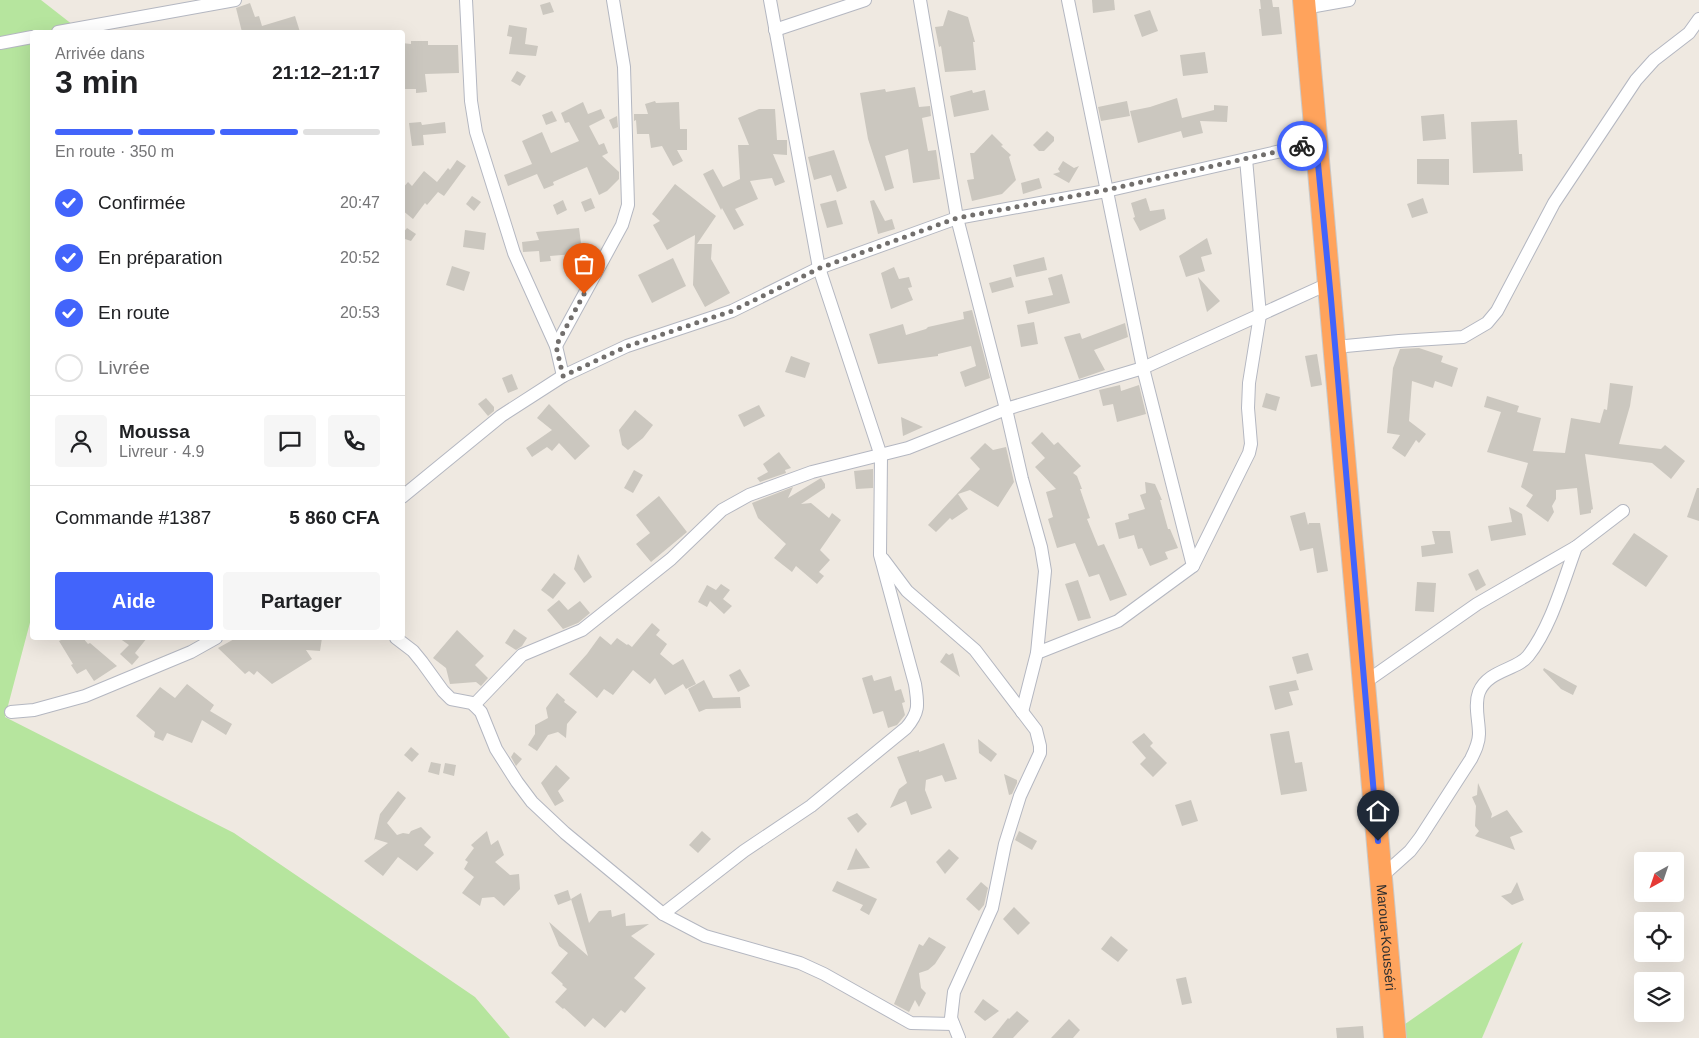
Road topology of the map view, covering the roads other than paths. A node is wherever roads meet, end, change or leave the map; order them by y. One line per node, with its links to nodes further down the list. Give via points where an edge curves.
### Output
1 (235, 0): 11 (street)
2 (466, 0): 22 (street, via 471,101 476,132 514,253)
3 (613, 0): 22 (street, via 624,67 628,205 622,225)
4 (770, 0): 12 (street)
5 (865, 0): 12 (street)
6 (920, 0): 18 (street)
7 (1068, 0): 17 (street)
8 (1348, 0): 9 (street)
9 (1304, 4): 15 (highway, Maroua-Kousséri)
10 (1699, 20): 23 (street, via 1689,33 1654,60 1636,80 1554,203 1497,311 1487,323 1463,337)
11 (69, 30)
12 (775, 30): 19 (street)
13 (30, 37): 14 (street)
14 (0, 43)
15 (1316, 143): 16 (street); 20 (highway, Maroua-Kousséri)
16 (1246, 159): 17 (street); 21 (street)
17 (1106, 190): 18 (street); 24 (street)
18 (957, 218): 19 (street); 26 (street)
19 (820, 268): 25 (street, via 732,311 628,346); 27 (street)
20 (1330, 283): 21 (street); 23 (highway, Maroua-Kousséri)
21 (1260, 315): 24 (street); 32 (street, via 1249,383 1249,453)
22 (556, 346): 25 (street)
23 (1335, 348): 36 (highway, Maroua-Kousséri)
24 (1143, 368): 26 (street); 32 (street)
25 (563, 376): 28 (street, via 501,416)
26 (1006, 409): 27 (street); 35 (street, via 1045,571)
27 (882, 456): 31 (street); 37 (street, via 812,472 722,510 671,559 582,630 522,655)
28 (405, 495)
29 (1623, 512): 30 (street)
30 (1576, 547): 36 (street, via 1477,604); 40 (street, via 1537,643 1526,659 1484,682 1478,693 1479,734 1471,759 1420,838)
31 (880, 555): 39 (street, via 907,591 975,650); 41 (street, via 915,684 917,706 913,720 811,806)
32 (1193, 566): 35 (street, via 1118,621)
33 (212, 640): 38 (street, via 85,696 34,710)
34 (398, 640): 37 (street, via 422,662 451,699)
35 (1037, 653): 39 (street)
36 (1364, 683): 40 (highway, Maroua-Kousséri)
37 (474, 704): 41 (street, via 481,712 501,757 532,802 564,833)
38 (11, 712)
39 (1022, 712): 42 (street, via 1036,730 1040,753 1020,796 1005,844 992,908 954,992)
40 (1381, 877): 44 (highway, Maroua-Kousséri)
41 (663, 914): 42 (street, via 712,938 800,963 911,1023)
42 (953, 1024): 43 (street)
43 (959, 1038)
44 (1395, 1038)

